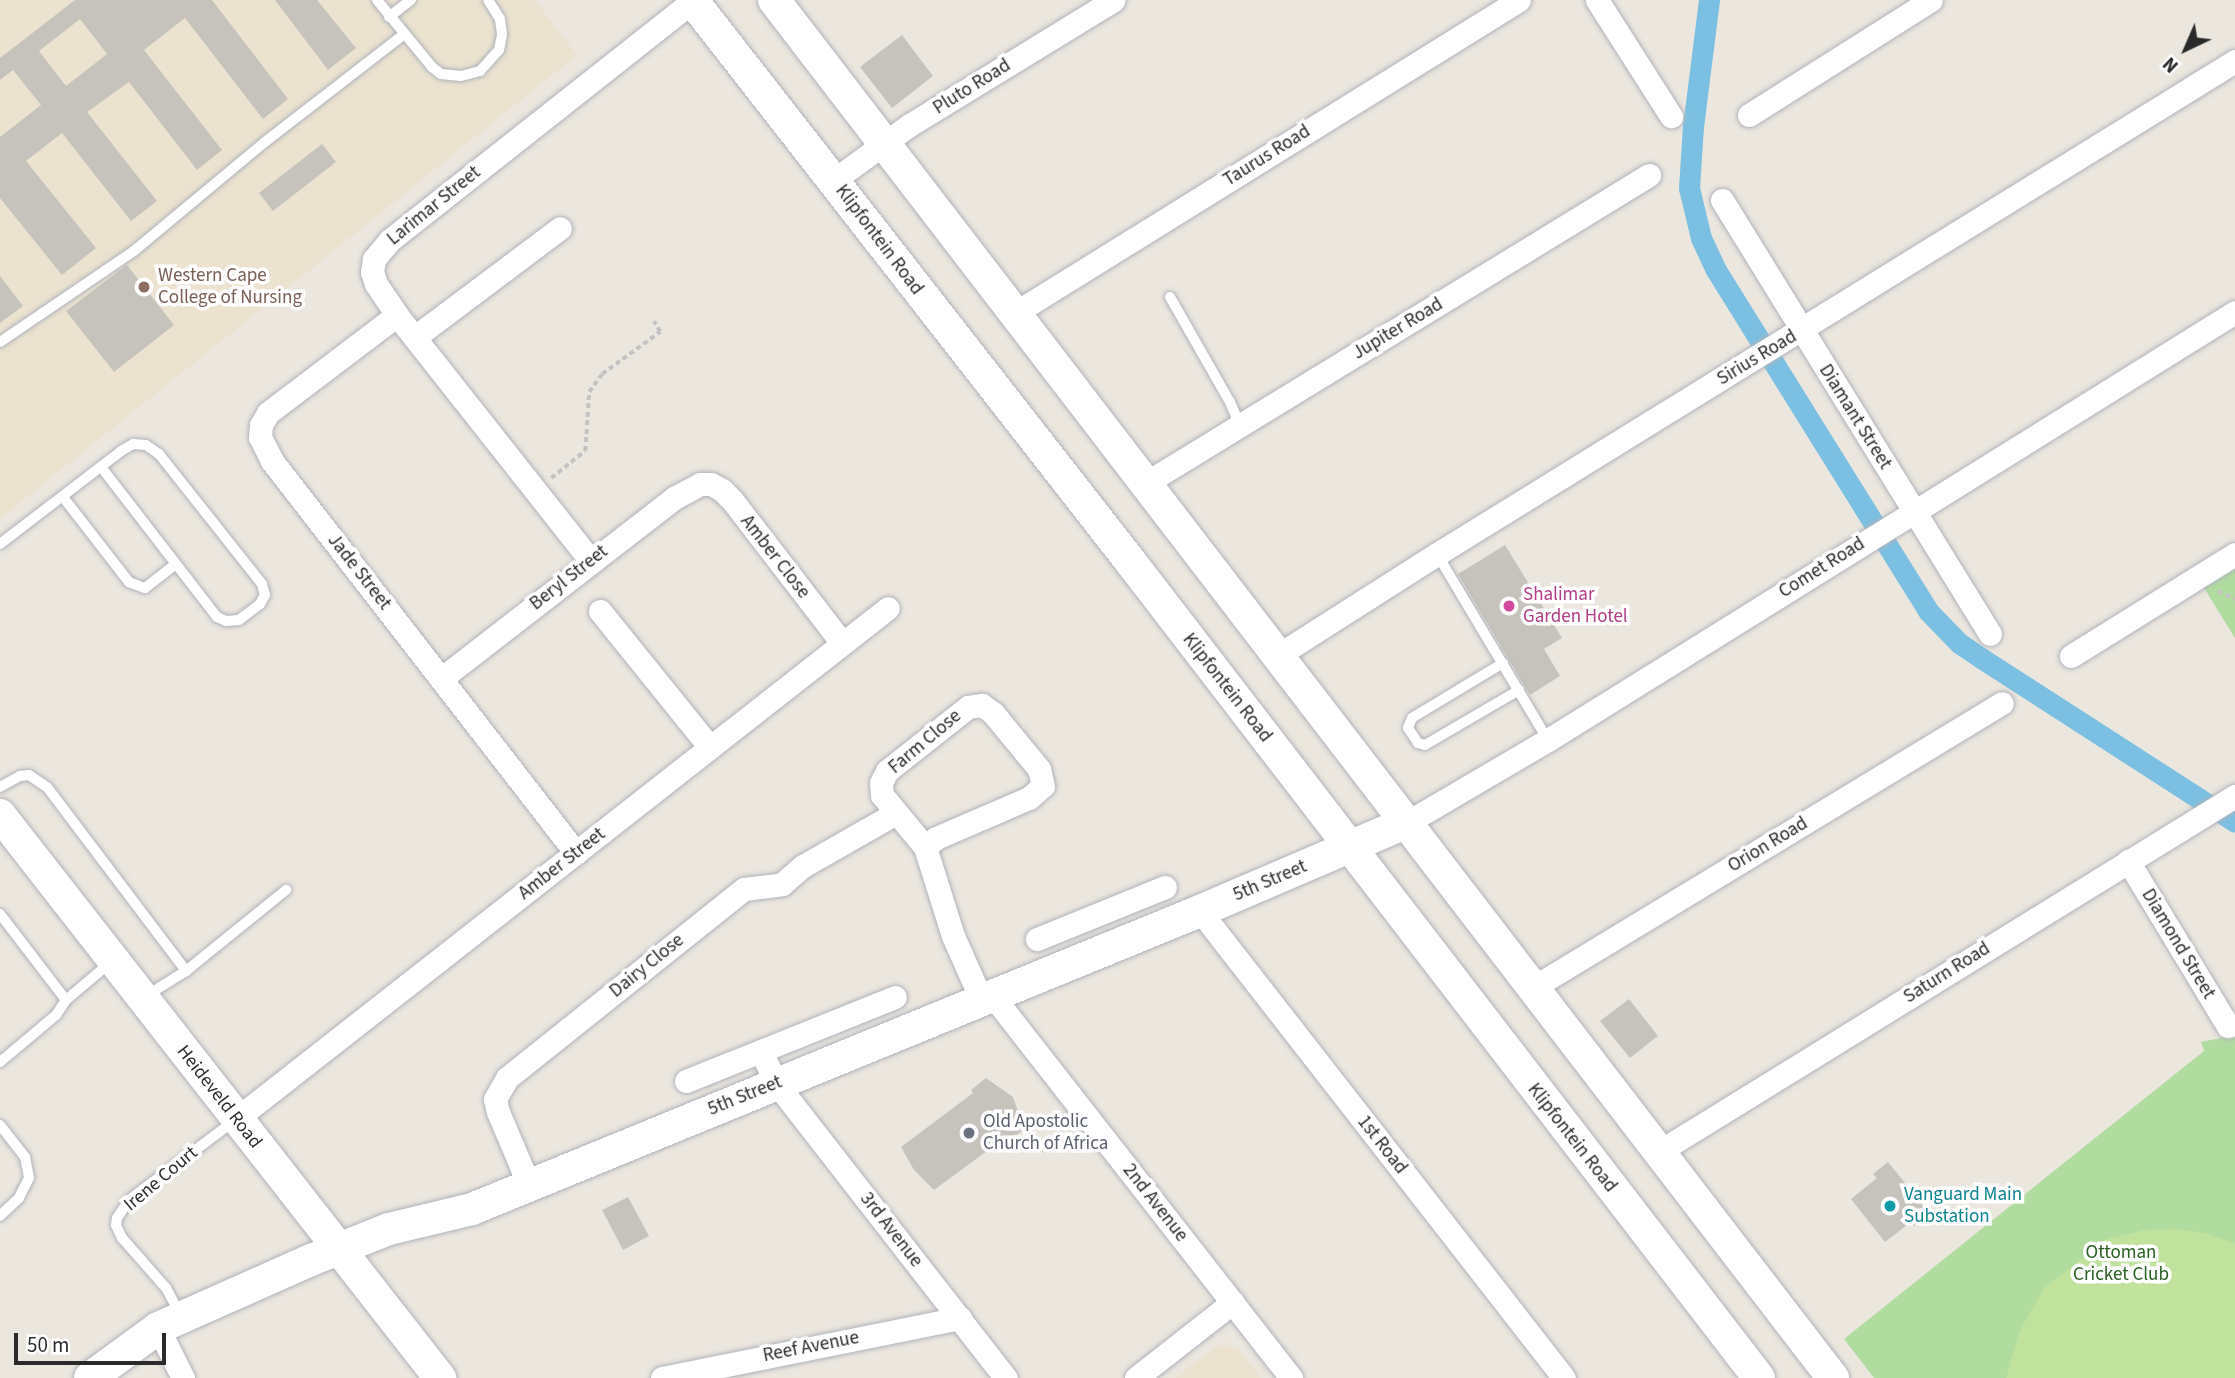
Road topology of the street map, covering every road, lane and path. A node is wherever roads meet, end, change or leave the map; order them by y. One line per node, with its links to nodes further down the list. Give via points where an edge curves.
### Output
1 (377, 0): 10 (lane)
2 (411, 0): 10 (lane)
3 (488, 0): 11 (lane, via 500,19 502,34 499,50 474,75 441,74)
4 (774, 0): 15 (main road)
5 (1114, 0): 15 (street, Pluto Road)
6 (1519, 0): 22 (street, Taurus Road)
7 (1597, 0): 14 (street)
8 (1931, 0): 13 (street)
9 (693, 1): 17 (main road, Klipfontein Road); 23 (street, Larimar Street, via 381,248 372,272)
10 (389, 16): 11 (lane)
11 (403, 35): 27 (lane, via 134,250)
12 (2235, 61): 26 (street, Sirius Road)
13 (1748, 115)
14 (1671, 116)
15 (884, 143): 17 (street, Pluto Road); 22 (main road)
16 (1649, 175): 28 (street, Jupiter Road)
17 (834, 180): 57 (main road, Klipfontein Road)
18 (1721, 200): 26 (street, Diamant Street)
19 (560, 228): 25 (street)
20 (1170, 297): 28 (lane)
21 (2235, 312): 34 (street, Comet Road)
22 (1015, 313): 30 (main road)
23 (397, 315): 25 (street, Larimar Street); 47 (street, Jade Street, via 268,413 260,437 272,461)
24 (654, 322): 32 (path, via 660,332 602,374 589,392 585,451)
25 (415, 337): 32 (street, Larimar Street)
26 (1792, 337): 34 (street, Diamant Street); 36 (street, Sirius Road)
27 (0, 342)
28 (1240, 425): 30 (street, Jupiter Road)
29 (102, 468): 33 (lane); 39 (lane); 39 (lane, via 133,444 146,445 159,454 251,568 265,595 239,620 226,621 217,617)
30 (1146, 483): 44 (main road)
31 (700, 484): 38 (street, Beryl Street); 43 (street, Amber Close, via 711,484 732,500)
32 (536, 491): 38 (street, Larimar Street)
33 (62, 496): 35 (lane); 39 (lane, via 129,582 145,588)
34 (1913, 512): 42 (street, Diamant Street); 50 (street, Comet Road)
35 (0, 544)
36 (1437, 554): 44 (street, Sirius Road); 46 (lane)
37 (2235, 554): 45 (street)
38 (591, 561): 47 (street, Beryl Street)
39 (176, 564)
40 (888, 608): 43 (street, Amber Street)
41 (600, 611): 51 (street)
42 (1990, 634)
43 (842, 643): 51 (street, Amber Street)
44 (1280, 654): 56 (main road)
45 (2071, 656)
46 (1503, 663): 48 (lane); 48 (lane, via 1412,718 1408,728 1418,743 1425,745)
47 (442, 678): 59 (street, Jade Street)
48 (1519, 691): 50 (lane)
49 (2002, 703): 70 (street, Orion Road)
50 (1548, 740): 56 (street, Comet Road)
51 (709, 746): 59 (street, Amber Street)
52 (0, 787): 69 (lane, via 20,775 29,775 47,787)
53 (2235, 796): 60 (street, Saturn Road)
54 (896, 813): 58 (street, Farm Close); 58 (street, Farm Close, via 882,795 887,771 968,707 982,705 993,713 1039,769 1043,786 1029,798); 83 (street, Dairy Close, via 803,866 782,884 744,889 507,1077 495,1099)
55 (0, 816): 68 (main road, Heideveld Road)
56 (1408, 822): 57 (main road, 5th Street); 70 (main road)
57 (1349, 846): 63 (main road, 5th Street); 98 (main road, Klipfontein Road)
58 (925, 847): 71 (street, Farm Close, via 954,936)
59 (576, 853): 80 (street, Amber Street)
60 (2128, 861): 75 (street, Diamond Street); 82 (street, Saturn Road)
61 (1165, 887): 65 (street)
62 (286, 890): 69 (lane)
63 (1200, 911): 67 (main road, 5th Street); 97 (street, 1st Road)
64 (0, 914): 74 (lane)
65 (1090, 917): 66 (street); 67 (street)
66 (1037, 939)
67 (1102, 951): 71 (main road, 5th Street)
68 (113, 961): 72 (main road, Heideveld Road); 74 (lane)
69 (186, 971): 72 (lane)
70 (1534, 987): 82 (main road)
71 (986, 997): 79 (main road, 5th Street); 86 (street, 2nd Avenue)
72 (142, 998): 80 (main road, Heideveld Road)
73 (895, 998): 76 (street)
74 (66, 1000): 77 (lane, via 56,1015)
75 (2230, 1031)
76 (761, 1051): 78 (street); 79 (street, 3rd Avenue)
77 (0, 1062)
78 (686, 1081)
79 (776, 1083): 83 (main road, 5th Street); 87 (street, 3rd Avenue)
80 (236, 1119): 85 (main road, Heideveld Road); 88 (lane, Irene Court, via 129,1200 117,1218 122,1238 166,1288)
81 (0, 1125): 84 (lane, via 25,1157 29,1178 19,1199)
82 (1660, 1151): 99 (main road)
83 (529, 1185): 85 (main road, 5th Street, via 472,1209 389,1229)
84 (0, 1216)
85 (338, 1249): 88 (main road, 5th Street); 92 (main road, Heideveld Road)
86 (1233, 1302): 95 (street); 96 (street, 2nd Avenue)
87 (960, 1318): 89 (street, Reef Avenue); 94 (street, 3rd Avenue)
88 (170, 1322): 90 (main road, 5th Street); 91 (street)
89 (708, 1373): 93 (street, Reef Avenue)
90 (90, 1378)
91 (183, 1378)
92 (440, 1378)
93 (662, 1378)
94 (1006, 1378)
95 (1136, 1378)
96 (1291, 1378)
97 (1564, 1378)
98 (1759, 1378)
99 (1833, 1378)

